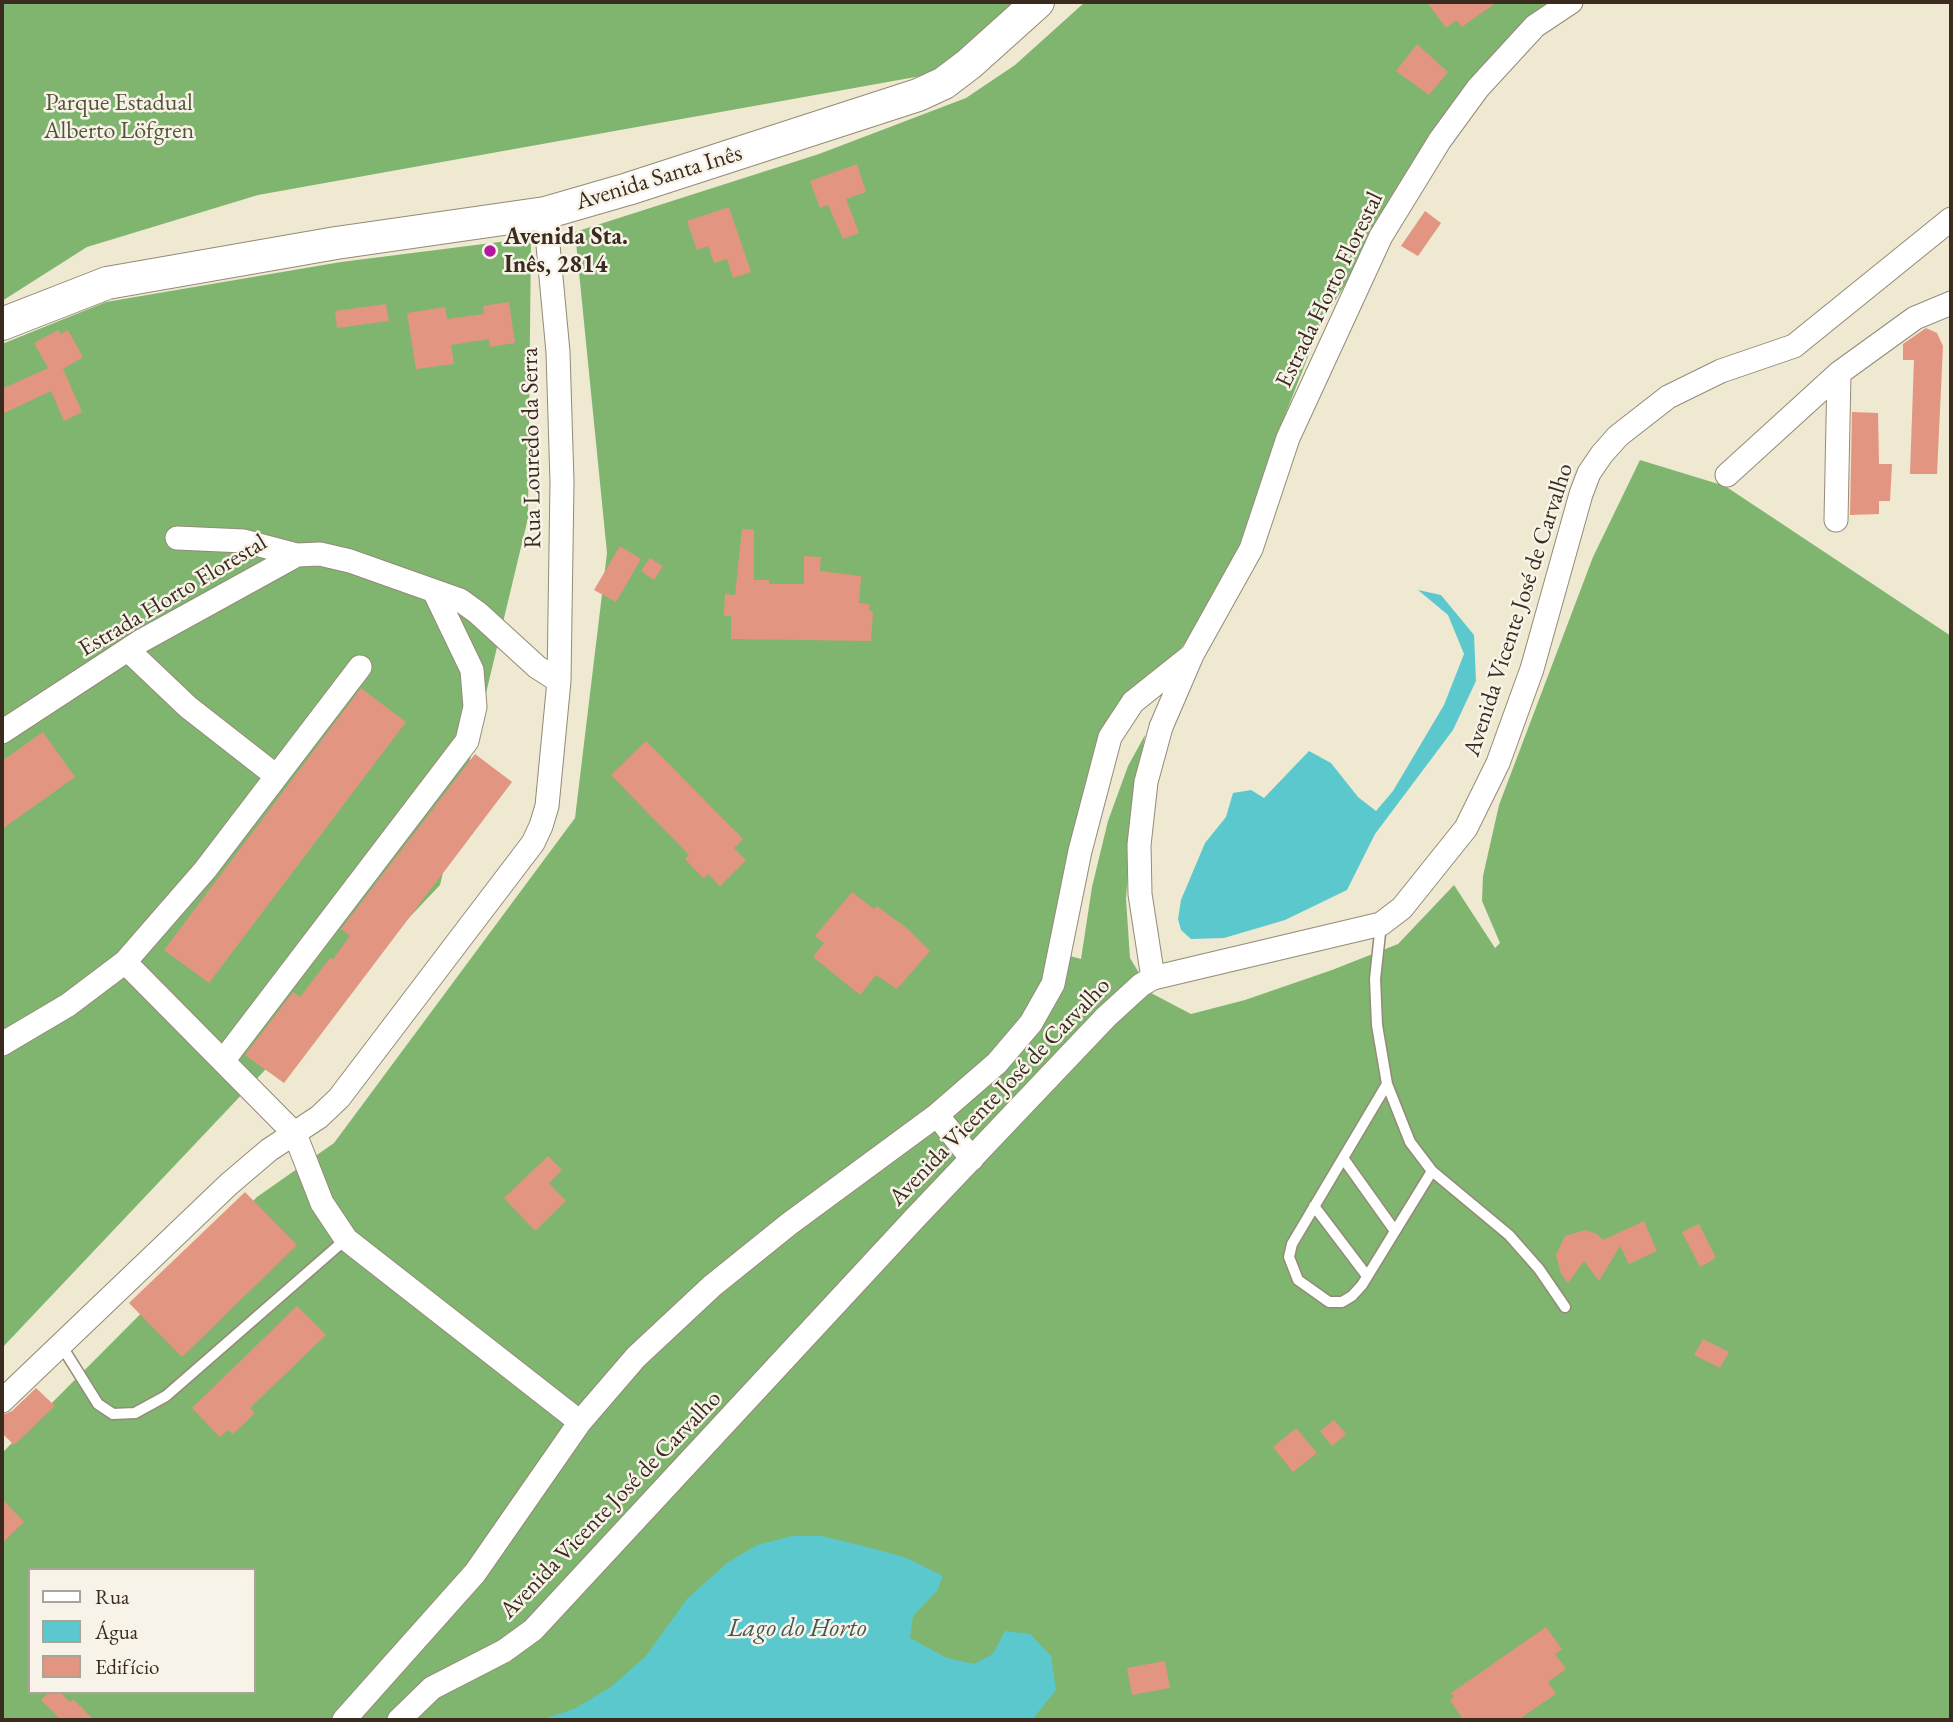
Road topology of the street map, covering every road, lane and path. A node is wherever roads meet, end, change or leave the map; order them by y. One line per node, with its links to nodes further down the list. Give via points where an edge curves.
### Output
1 (1038, 2): 3 (main road, Avenida Santa Inês, via 969,64 918,95)
2 (1570, 2): 13 (street, Estrada Horto Florestal, via 1535,26 1478,88 1381,236 1287,438 1251,549)
3 (545, 214): 6 (main road, Avenida Santa Inês, via 336,243 107,283); 16 (street, Rua Louredo da Serra, via 558,352 562,471)
4 (1951, 219): 19 (street, Avenida Vicente José de Carvalho, via 1803,339 1668,397 1633,422 1602,454 1581,494 1514,724 1478,808 1431,874 1402,908)
5 (1951, 303): 7 (street, via 1915,318)
6 (2, 324)
7 (1839, 373): 8 (street); 9 (street)
8 (1727, 475)
9 (1836, 520)
10 (177, 538): 11 (street, via 244,541)
11 (297, 555): 12 (street, Estrada Horto Florestal, via 320,554 350,561); 14 (street, Estrada Horto Florestal)
12 (434, 591): 16 (street, Estrada Horto Florestal, via 469,605); 23 (street, via 472,670 475,707 467,741)
13 (1196, 648): 21 (street, Estrada Horto Florestal, via 1161,727 1145,794 1140,894); 25 (street, via 1133,702 1110,737 1053,984 1037,1013 997,1063)
14 (128, 650): 17 (street, Estrada Horto Florestal); 18 (street, via 188,707)
15 (360, 667): 18 (street)
16 (559, 681): 26 (street, Rua Louredo da Serra, via 547,806 533,843 339,1098)
17 (2, 732)
18 (275, 775): 20 (street, via 205,870)
19 (1381, 924): 21 (street, Avenida Vicente José de Carvalho); 24 (lane, via 1375,979)
20 (125, 962): 22 (street, via 68,1005); 23 (street)
21 (1153, 978): 28 (street, Avenida Vicente José de Carvalho, via 1124,999)
22 (2, 1044)
23 (223, 1061): 26 (street)
24 (1387, 1084): 27 (lane); 29 (lane, via 1410,1142)
25 (937, 1115): 28 (street); 37 (street, via 712,1286 636,1357)
26 (295, 1134): 32 (street, via 322,1203); 35 (street, Rua Louredo da Serra, via 229,1184)
27 (1343, 1158): 30 (lane); 31 (lane)
28 (972, 1159): 39 (street, Avenida Vicente José de Carvalho, via 533,1630 504,1651 432,1688)
29 (1432, 1171): 31 (lane); 34 (lane, via 1509,1235)
30 (1314, 1206): 33 (lane); 33 (lane, via 1289,1257 1298,1280 1329,1302 1342,1302)
31 (1395, 1231): 33 (lane)
32 (346, 1239): 35 (lane, via 166,1396 135,1413 113,1414 99,1404); 37 (street)
33 (1367, 1276)
34 (1565, 1307)
35 (61, 1345): 36 (street, Rua Louredo da Serra)
36 (2, 1401)
37 (580, 1422): 38 (street, via 475,1573)
38 (344, 1720)
39 (399, 1720)

